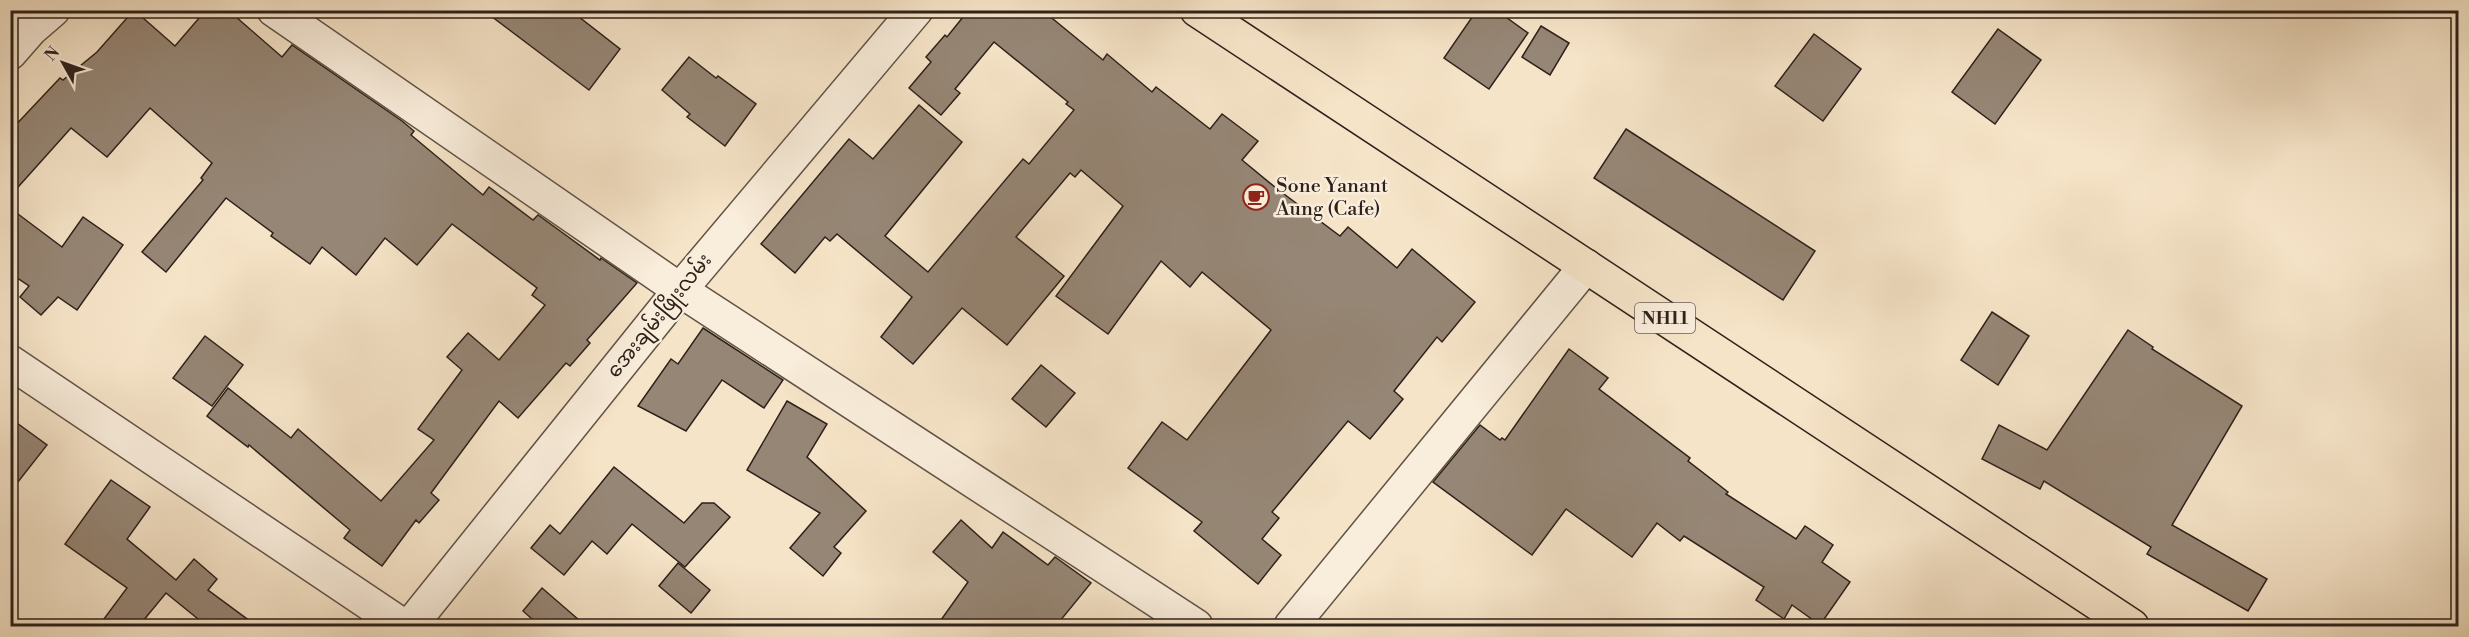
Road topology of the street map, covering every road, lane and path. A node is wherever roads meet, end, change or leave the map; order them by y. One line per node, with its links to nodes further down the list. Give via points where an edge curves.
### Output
1 (53, 10): 5 (street)
2 (274, 10): 7 (street)
3 (916, 10): 7 (street, အေးချမ်းဖြိုးလမ်း)
4 (1197, 10): 6 (highway, NH11)
5 (10, 53)
6 (1586, 266): 12 (street); 13 (highway, NH11)
7 (680, 290): 10 (street, အေးချမ်းဖြိုးလမ်း); 11 (street)
8 (10, 362): 9 (street)
9 (403, 627)
10 (410, 627)
11 (1196, 627)
12 (1291, 627)
13 (2132, 627)

